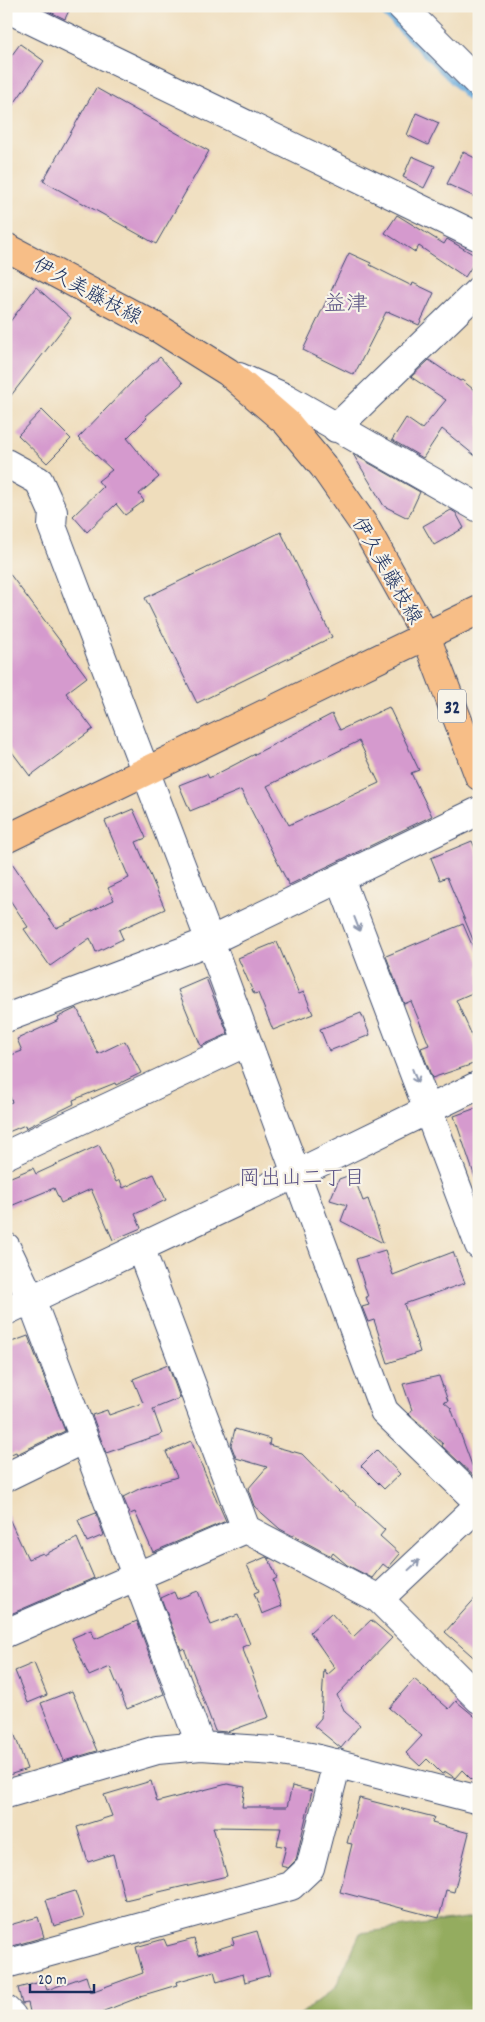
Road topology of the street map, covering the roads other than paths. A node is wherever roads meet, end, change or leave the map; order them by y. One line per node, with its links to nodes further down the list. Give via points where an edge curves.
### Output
1 (401, 6): 3 (street)
2 (6, 7): 4 (street)
3 (479, 84)
4 (479, 237)
5 (6, 247): 7 (main road, 伊久美藤枝線, via 153,325)
6 (479, 290): 8 (street)
7 (228, 372): 8 (street, via 286,398); 12 (main road, 伊久美藤枝線, via 287,423 323,466 364,525)
8 (336, 428): 10 (street)
9 (6, 463): 14 (street, via 39,481 46,496 52,512 52,526)
10 (479, 508)
11 (479, 610): 12 (main road)
12 (426, 636): 13 (main road, 32); 14 (main road, 伊久美藤枝線)
13 (477, 769)
14 (146, 772): 16 (main road, 伊久美藤枝線); 18 (street)
15 (479, 811): 17 (street)
16 (6, 839)
17 (340, 878): 18 (street); 22 (street, one-way to 22)
18 (210, 941): 19 (street); 20 (street)
19 (6, 1018)
20 (247, 1042): 23 (street); 24 (street)
21 (479, 1085): 22 (street)
22 (428, 1109): 24 (street); 25 (street)
23 (6, 1155)
24 (296, 1174): 26 (street); 32 (street, via 384,1411)
25 (479, 1245)
26 (140, 1247): 28 (street); 33 (street)
27 (6, 1248): 28 (street)
28 (31, 1299): 29 (street); 30 (street)
29 (6, 1312)
30 (84, 1439): 31 (street); 34 (street)
31 (6, 1477)
32 (479, 1504): 35 (street, one-way to 32)
33 (246, 1530): 34 (street); 35 (street)
34 (136, 1577): 36 (street); 38 (street)
35 (379, 1599): 37 (street)
36 (6, 1633)
37 (479, 1699)
38 (201, 1746): 39 (street, via 275,1750); 40 (street, via 157,1750)
39 (337, 1763): 41 (street); 42 (street, via 310,1868 291,1886)
40 (6, 1794)
41 (479, 1800)
42 (6, 1964)
43 (6, 2010): 44 (street)
44 (12, 2016)

